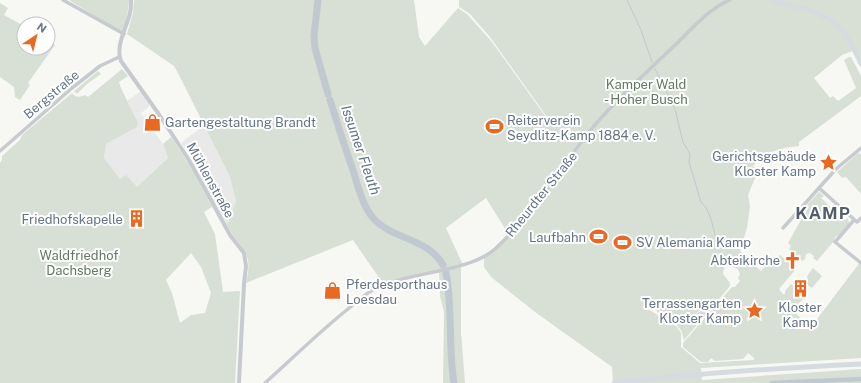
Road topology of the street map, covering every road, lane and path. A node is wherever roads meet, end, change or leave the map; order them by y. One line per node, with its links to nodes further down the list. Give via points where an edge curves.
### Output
1 (63, 0): 5 (street)
2 (131, 0): 5 (street)
3 (730, 0): 17 (street, Rheurdter Straße, via 718,6 696,24 611,107 520,224 493,250 463,265 393,281 377,288 336,319)
4 (772, 0): 7 (main road, via 821,14 836,23 843,30)
5 (124, 34): 6 (street)
6 (119, 57): 9 (street, Bergstraße, via 100,66 72,88); 16 (street, Mühlenstraße, via 189,160 230,234 244,253 246,266)
7 (861, 64)
8 (861, 148): 10 (street, via 836,169)
9 (0, 151)
10 (819, 188): 12 (street); 13 (street)
11 (861, 218): 12 (street, via 857,222)
12 (854, 220): 14 (street, via 834,242)
13 (783, 228)
14 (861, 263)
15 (861, 364): 18 (main road, via 752,370)
16 (239, 383)
17 (265, 383)
18 (614, 383)

